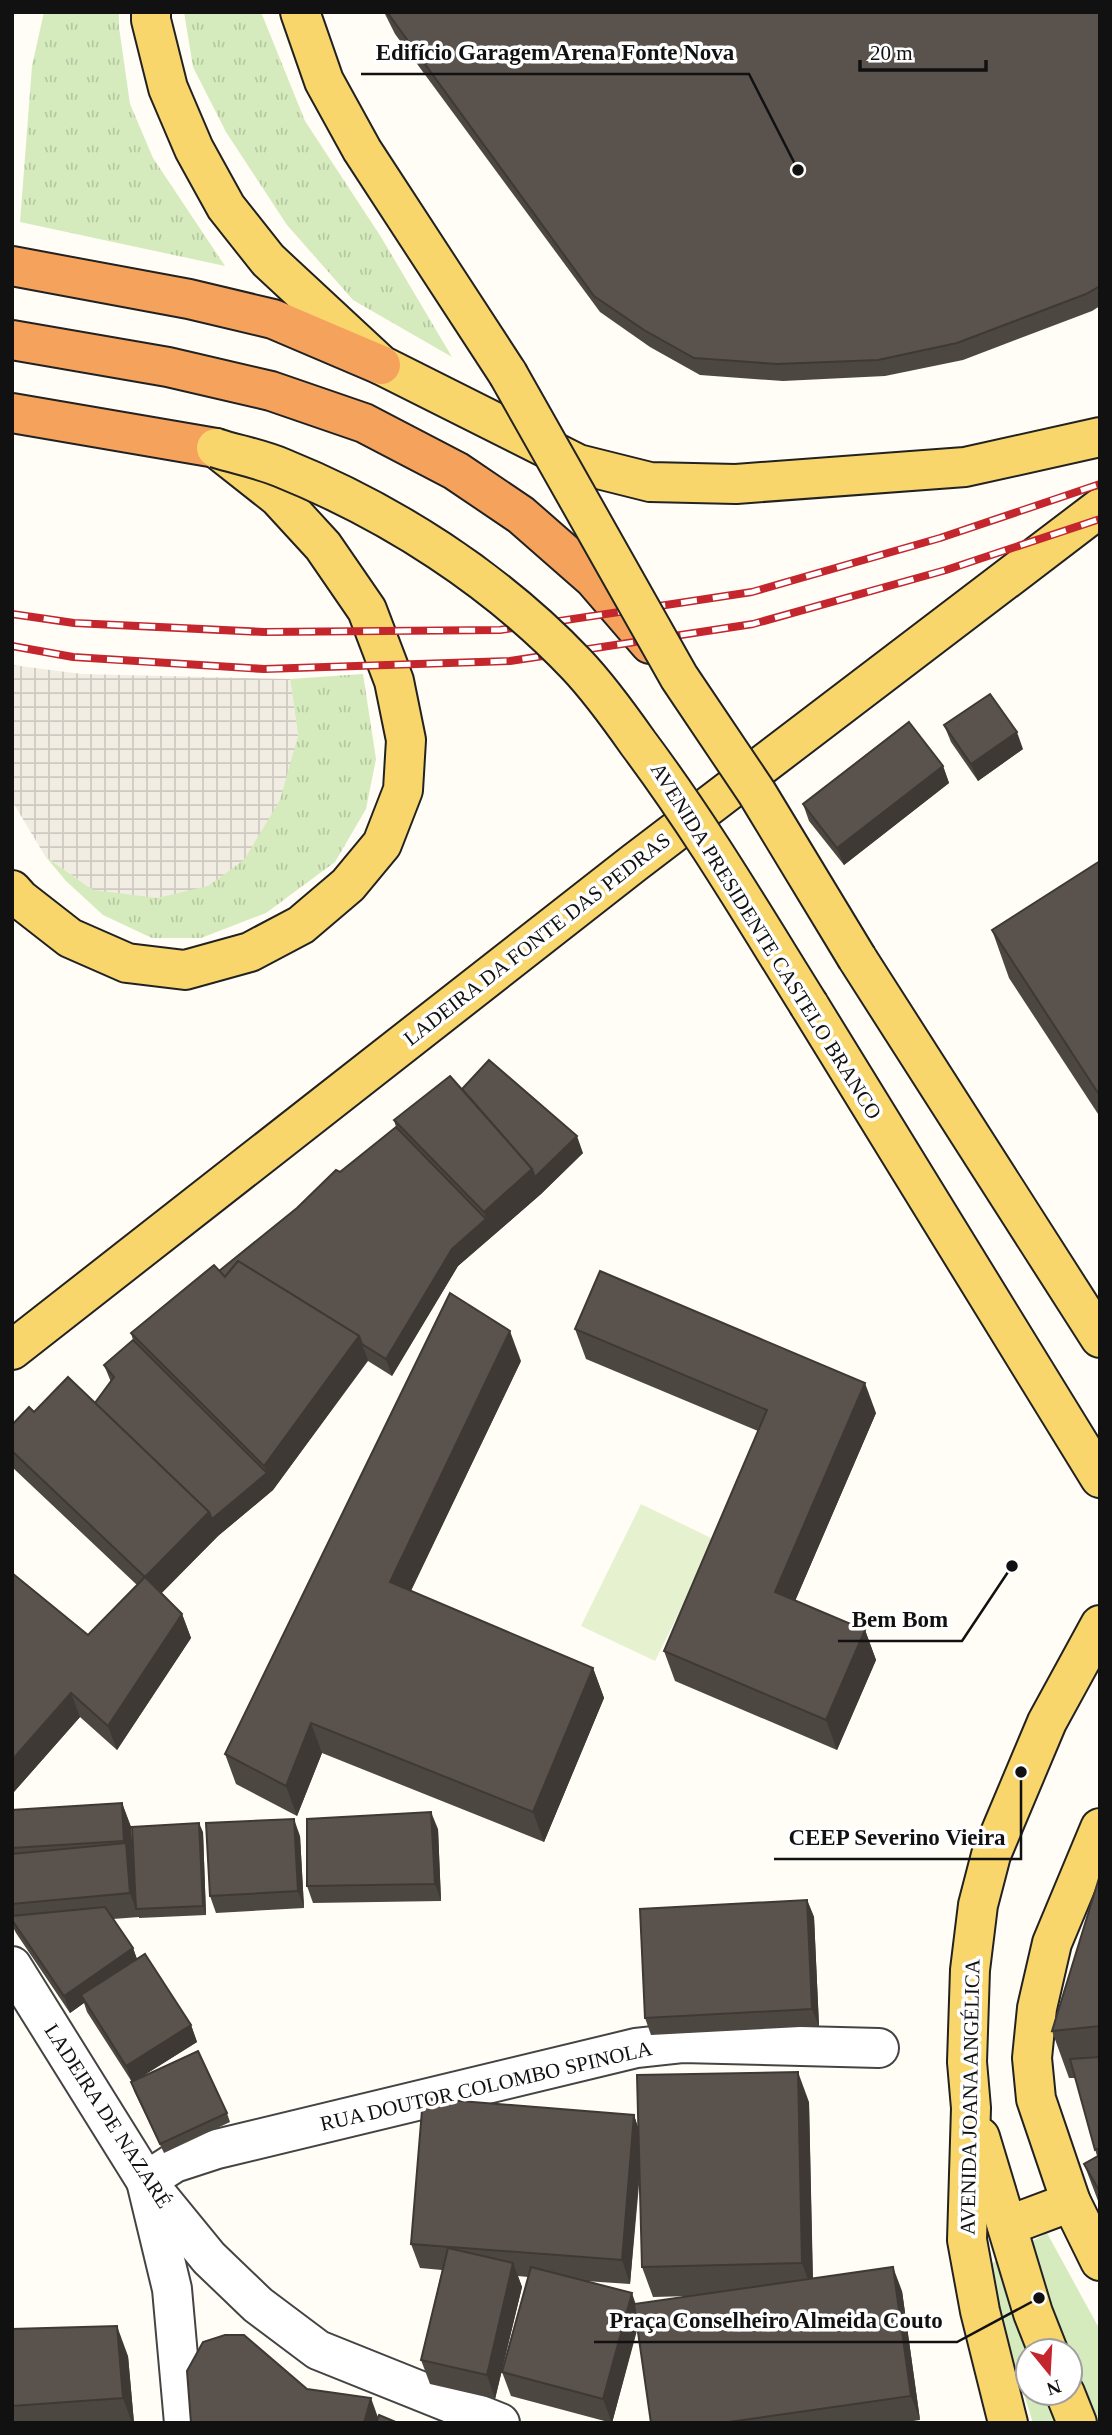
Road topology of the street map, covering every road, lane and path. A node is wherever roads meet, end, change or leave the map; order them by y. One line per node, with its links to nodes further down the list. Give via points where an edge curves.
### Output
1 (151, 12): 5 (main road, via 168,88 226,207 268,260)
2 (300, 12): 10 (main road, bridge, via 324,80 362,150 508,374)
3 (12, 266): 5 (highway, via 273,319)
4 (12, 340): 10 (highway, bridge, via 168,367 271,391 364,423 456,471 521,515 594,579)
5 (381, 365): 7 (main road, via 578,464 650,482 736,484 965,467)
6 (12, 413): 8 (highway, AVENIDA PRESIDENTE CASTELO BRANCO)
7 (1100, 437)
8 (216, 448): 11 (main road, via 278,497 323,546 366,610 394,681 406,740 403,790 382,844 348,885 301,925 250,952 185,970 127,963 70,938); 14 (main road, AVENIDA PRESIDENTE CASTELO BRANCO, bridge, via 280,467 399,525 518,608 578,665 668,782)
9 (1100, 508): 13 (main road, LADEIRA DA FONTE DAS PEDRAS, via 645,855)
10 (679, 677): 12 (main road, bridge)
11 (12, 890)
12 (1100, 1338)
13 (12, 1350)
14 (1100, 1478)
15 (1097, 1630): 19 (main road, AVENIDA JOANA ANGÉLICA, via 1047,1722 991,1854 978,1905 970,1970 967,2062)
16 (1100, 1828): 21 (main road, via 1052,1943 1037,2008 1032,2058 1036,2099)
17 (12, 1966): 20 (street, LADEIRA DE NAZARÉ)
18 (879, 2048): 20 (street, RUA DOUTOR COLOMBO SPINOLA, via 682,2043 636,2048 198,2154)
19 (971, 2108): 22 (main road); 27 (main road, AVENIDA JOANA ANGÉLICA, via 967,2240)
20 (146, 2181): 25 (street, via 172,2289); 26 (street, LADEIRA DE NAZARÉ, via 219,2268 258,2305 318,2350)
21 (1071, 2203): 22 (main road); 23 (main road)
22 (1007, 2225): 24 (main road)
23 (1100, 2261)
24 (1042, 2337)
25 (184, 2423)
26 (500, 2423)
27 (1008, 2423)

